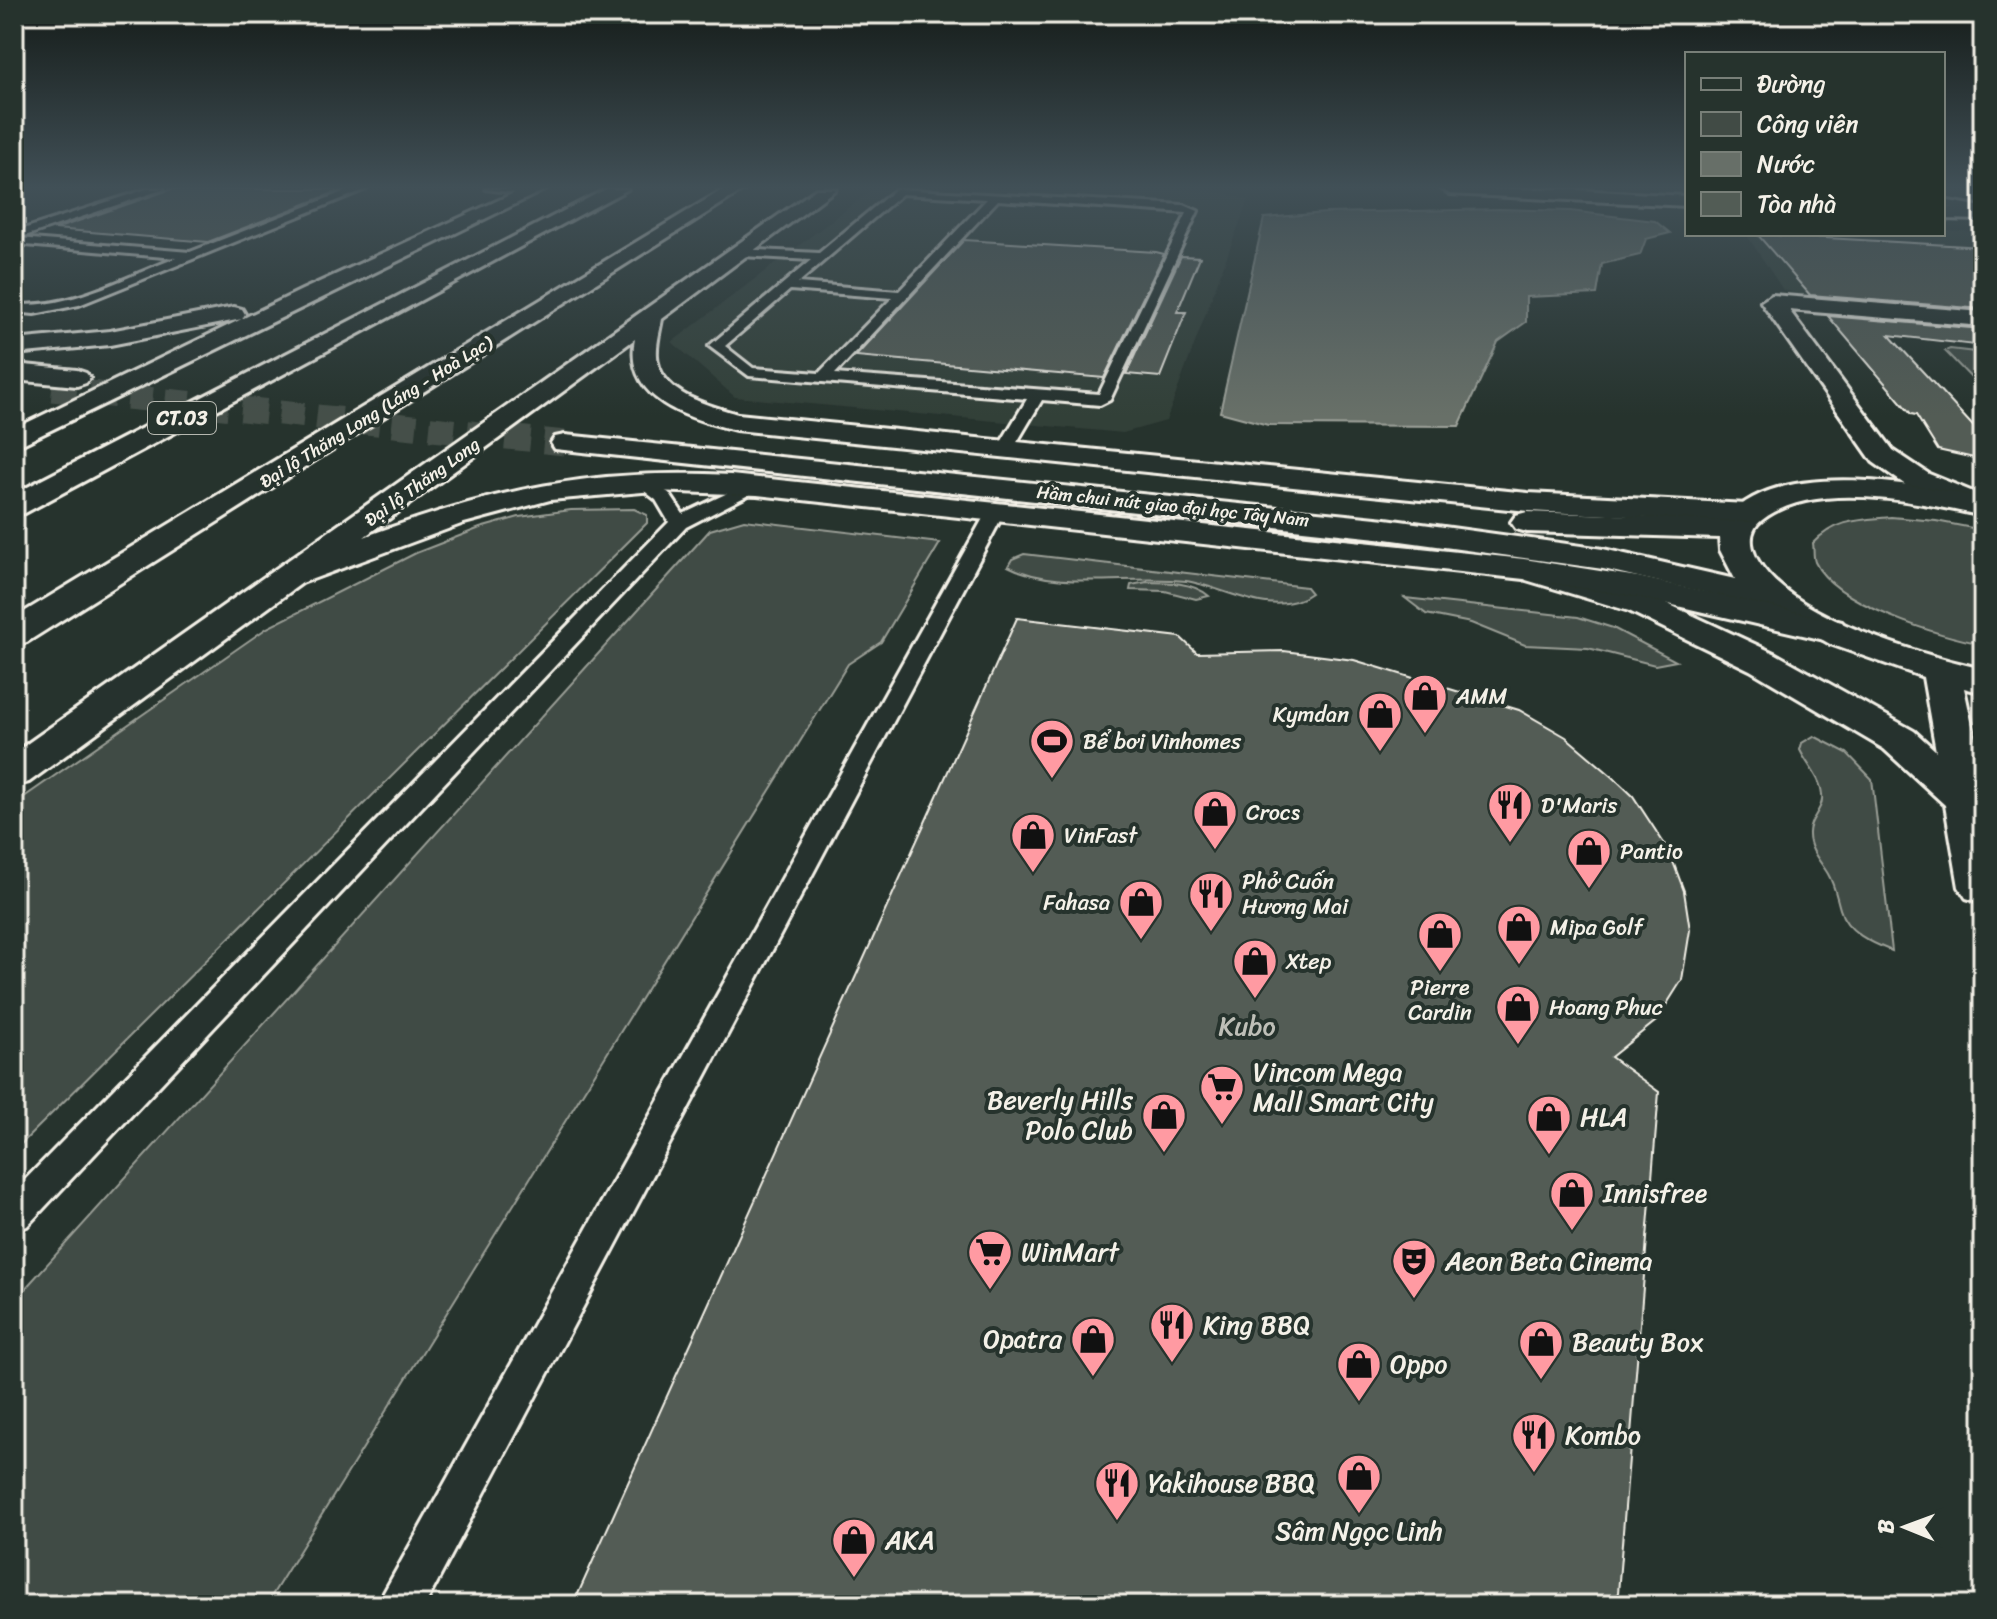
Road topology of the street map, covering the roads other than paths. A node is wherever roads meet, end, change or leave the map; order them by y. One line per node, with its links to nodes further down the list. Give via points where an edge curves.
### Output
1 (171, 265): 14 (lane, via 74,302)
2 (376, 265): 12 (main road)
3 (457, 265): 17 (main road)
4 (475, 265): 17 (main road, CT.03)
5 (615, 265): 20 (main road, Đại lộ Thăng Long (Láng - Hoà Lạc))
6 (634, 265): 20 (main road)
7 (724, 265): 15 (main road, Đại lộ Thăng Long)
8 (812, 265): 11 (lane)
9 (931, 265): 13 (lane)
10 (1168, 265): 25 (lane, via 1105,397)
11 (787, 286): 13 (lane); 22 (lane, via 716,346 749,372)
12 (310, 295): 18 (main road, via 162,329); 26 (main road)
13 (902, 295): 22 (lane)
14 (14, 308)
15 (651, 317): 27 (main road, via 645,362 654,380 669,397 701,411 736,422); 39 (main road, Đại lộ Thăng Long)
16 (1983, 319): 28 (main road, via 1772,302)
17 (350, 330): 33 (main road, CT.03)
18 (14, 347)
19 (14, 372): 21 (main road)
20 (439, 373): 30 (main road, Đại lộ Thăng Long (Láng - Hoà Lạc))
21 (77, 378)
22 (823, 378): 25 (lane)
23 (14, 385): 24 (main road)
24 (52, 389)
25 (1036, 397): 27 (lane)
26 (14, 440)
27 (1005, 449): 36 (main road)
28 (1883, 456): 32 (main road); 34 (main road, via 1918,480)
29 (643, 483): 31 (main road); 37 (lane, via 663,497); 39 (main road, via 552,491 493,505)
30 (257, 485): 42 (main road, Đại lộ Thăng Long (Láng - Hoà Lạc)); 43 (main road, via 131,581)
31 (757, 486): 35 (main road); 37 (lane)
32 (1849, 489): 34 (main road, via 1901,492); 36 (main road, via 1780,498)
33 (14, 506)
34 (1982, 507)
35 (995, 513): 38 (main road); 50 (lane)
36 (1742, 521): 40 (main road, via 1736,550 1749,573); 40 (main road, Hầm chui nút giao đại học Tây Nam, via 1564,525 575,436 1386,529 1603,559)
37 (679, 523): 49 (lane)
38 (1524, 569): 41 (main road, via 1638,587); 47 (main road, via 1641,604 1763,662 1899,740)
39 (295, 574): 46 (main road, Đại lộ Thăng Long)
40 (1777, 599): 41 (main road)
41 (1829, 630): 44 (main road)
42 (14, 634)
43 (14, 655)
44 (1941, 671): 45 (main road); 47 (main road)
45 (1983, 681)
46 (14, 773)
47 (1966, 800): 48 (main road)
48 (1983, 887)
49 (14, 1215)
50 (400, 1605)

